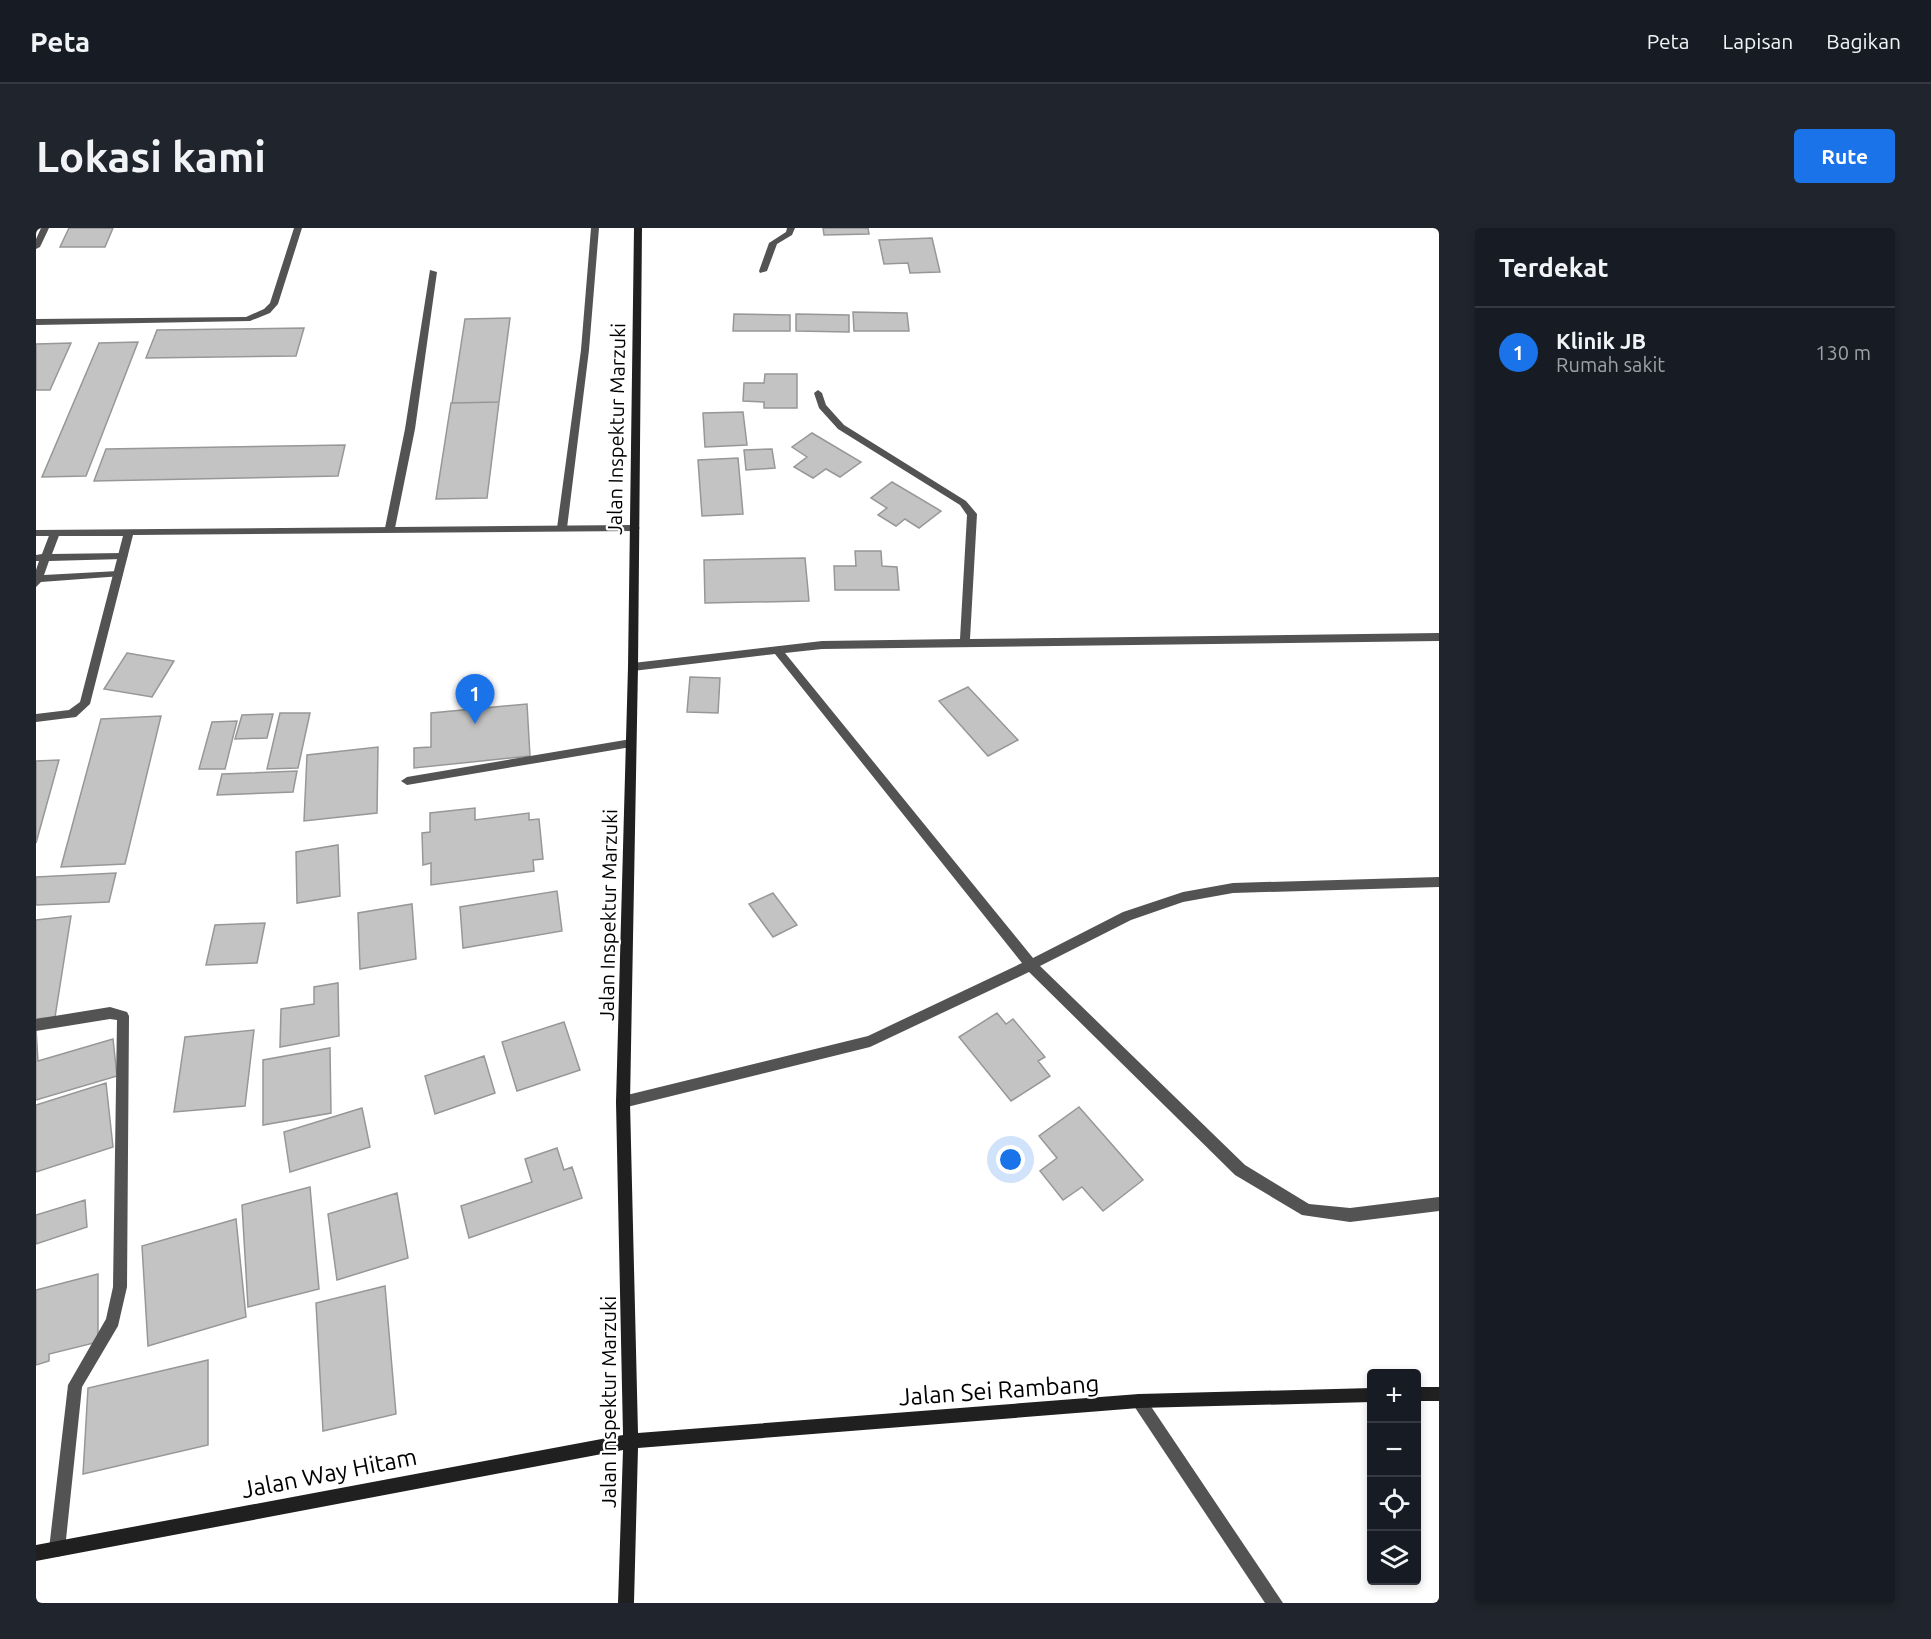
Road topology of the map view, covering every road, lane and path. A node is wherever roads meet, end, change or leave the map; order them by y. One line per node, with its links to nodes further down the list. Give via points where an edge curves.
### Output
1 (45, 228): 6 (street)
2 (297, 228): 9 (street, via 274,304 257,316)
3 (595, 228): 12 (street, via 585,350)
4 (638, 228): 13 (street, Jalan Inspektur Marzuki)
5 (791, 228): 7 (street, via 773,243)
6 (36, 247)
7 (763, 271)
8 (433, 272): 11 (street, via 410,429)
9 (36, 322)
10 (818, 393): 22 (street, via 822,406 841,427 963,503 972,514)
11 (390, 528): 12 (street); 16 (street)
12 (561, 528): 13 (street)
13 (635, 528): 24 (street, Jalan Inspektur Marzuki)
14 (36, 533): 15 (street)
15 (55, 533): 16 (street); 18 (street)
16 (129, 533): 17 (street)
17 (123, 556): 18 (street); 19 (street)
18 (41, 558): 20 (street)
19 (118, 574): 20 (street); 25 (street, via 85,704 72,714)
20 (36, 580)
21 (1439, 637): 22 (street)
22 (965, 643): 23 (street, via 822,645)
23 (777, 650): 24 (street); 29 (street)
24 (633, 667): 26 (street, Jalan Inspektur Marzuki)
25 (36, 718)
26 (631, 742): 27 (street); 31 (street, Jalan Inspektur Marzuki)
27 (407, 781)
28 (1439, 882): 29 (street, via 1233,888 1183,897 1127,916)
29 (1031, 965): 31 (street, via 870,1041); 32 (street, via 1240,1170 1274,1192 1307,1210 1350,1215)
30 (36, 1025): 38 (street, via 110,1013 123,1016 118,1306 108,1334 75,1385)
31 (623, 1102): 37 (street, Jalan Inspektur Marzuki)
32 (1439, 1204)
33 (1421, 1394): 34 (street)
34 (1439, 1394)
35 (1367, 1395): 36 (street, Jalan Sei Rambang)
36 (1139, 1401): 37 (street, Jalan Sei Rambang); 41 (street)
37 (631, 1441): 38 (street, Jalan Way Hitam); 40 (street, Jalan Inspektur Marzuki)
38 (57, 1549): 39 (street, Jalan Way Hitam)
39 (36, 1553)
40 (626, 1603)
41 (1275, 1603)

